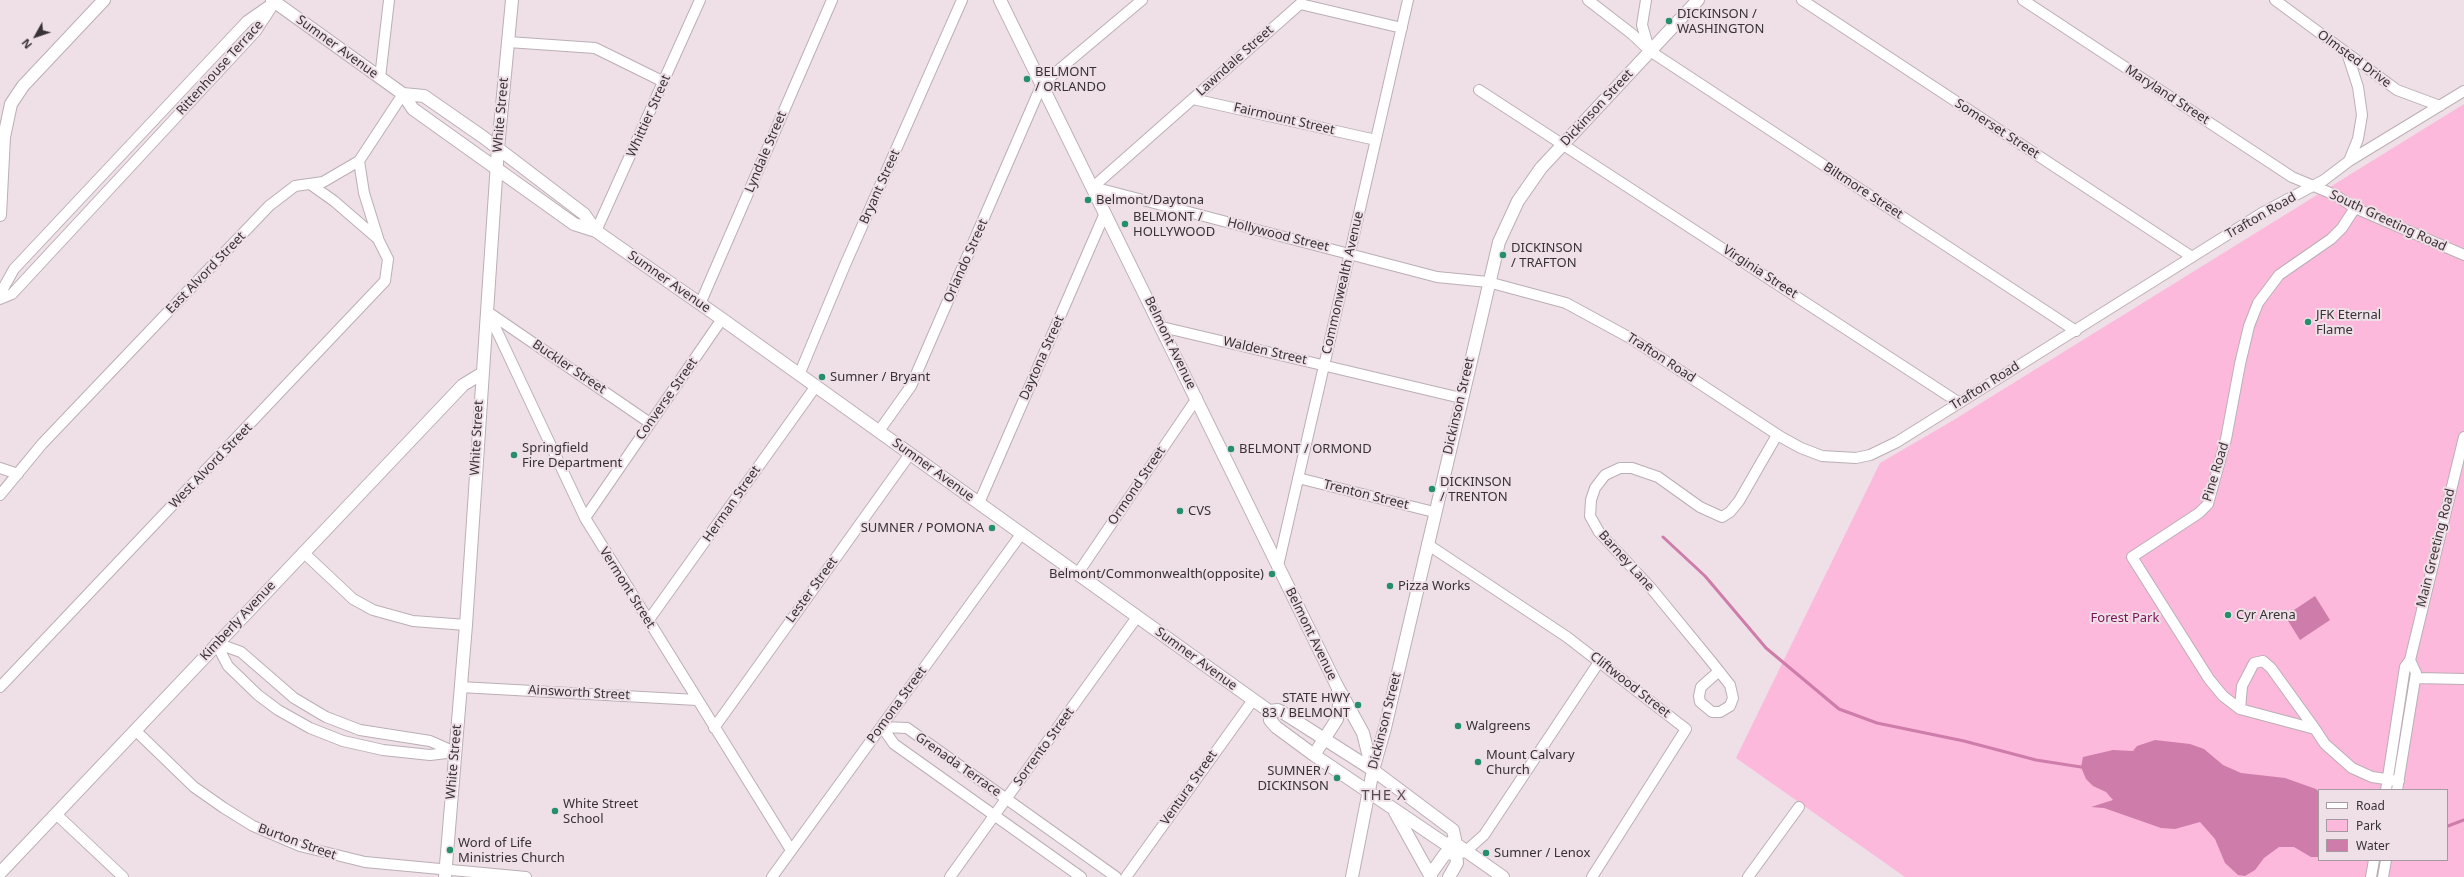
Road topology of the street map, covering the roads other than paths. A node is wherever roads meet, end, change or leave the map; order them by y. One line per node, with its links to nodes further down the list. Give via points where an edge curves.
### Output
1 (104, 0): 40 (main road, via 23,86 11,104 4,137)
2 (389, 0): 21 (street)
3 (512, 0): 18 (main road, White Street)
4 (700, 0): 22 (street, Whittier Street)
5 (832, 0): 49 (street, Lyndale Street)
6 (962, 0): 56 (street, Bryant Street)
7 (1000, 0): 23 (main road, Belmont Avenue)
8 (1142, 0): 23 (street)
9 (1408, 0): 17 (street, Commonwealth Avenue)
10 (1588, 0): 19 (street, Biltmore Street)
11 (1646, 0): 19 (street, via 1642,25)
12 (1698, 0): 19 (main road, Dickinson Street)
13 (1802, 0): 45 (street, Somerset Street)
14 (2023, 0): 36 (street, Maryland Street, via 2292,177)
15 (2275, 0): 20 (street, Olmsted Drive)
16 (273, 1): 21 (main road, Sumner Avenue); 47 (street, Rittenhouse Terrace, via 241,27 14,269); 48 (street, Rittenhouse Terrace, via 251,37 12,294)
17 (1402, 28): 27 (street, Lawndale Street, via 1300,4); 29 (street, Commonwealth Avenue)
18 (508, 42): 22 (street, via 595,48); 31 (main road, White Street)
19 (1650, 51): 30 (main road, Dickinson Street); 53 (street, Biltmore Street)
20 (2348, 55): 28 (street, Olmsted Drive, via 2397,90); 33 (street, via 2358,87 2362,115 2358,139)
21 (380, 78): 26 (main road, Sumner Avenue)
22 (664, 82): 41 (street, Whittier Street)
23 (1042, 84): 37 (main road, Belmont Avenue); 62 (street, Orlando Street, via 911,386)
24 (1479, 90): 30 (street, Virginia Street)
25 (2464, 91): 28 (street, Trafton Road)
26 (403, 94): 31 (main road, Sumner Avenue, via 424,96); 32 (street, East Alvord Street); 34 (main road, Sumner Avenue, via 413,109)
27 (1193, 99): 29 (street, Fairmount Street); 37 (street, Lawndale Street)
28 (2440, 106): 33 (street, Trafton Road)
29 (1376, 140): 43 (street, Commonwealth Avenue)
30 (1561, 146): 46 (main road, Dickinson Street, via 1532,180 1511,214 1499,242); 60 (street, Virginia Street)
31 (498, 148): 34 (main road, White Street); 41 (main road, Sumner Avenue, via 584,214)
32 (359, 161): 35 (street, East Alvord Street, via 329,179); 42 (street, West Alvord Street, via 366,200)
33 (2349, 161): 36 (street, Trafton Road)
34 (497, 169): 41 (main road, Sumner Avenue, via 574,224); 50 (main road, White Street)
35 (310, 184): 42 (street, West Alvord Street); 67 (street, East Alvord Street, via 298,185 268,206 42,444)
36 (2312, 187): 38 (street, South Greeting Road, via 2335,195); 45 (street, Trafton Road, via 2262,213)
37 (1093, 188): 39 (main road, Belmont Avenue); 43 (street, Hollywood Street)
38 (2355, 208): 44 (street, South Greeting Road); 93 (street, Pine Road, via 2331,239 2279,275 2258,303 2243,349 2226,439 2208,504 2199,513 2132,557 2209,679 2223,696)
39 (1105, 213): 52 (main road, Belmont Avenue); 70 (street, Daytona Street)
40 (0, 215)
41 (596, 231): 49 (main road, Sumner Avenue)
42 (378, 239): 87 (street, West Alvord Street, via 388,259 387,273 381,286)
43 (1350, 254): 46 (street, Hollywood Street, via 1437,277); 54 (street, Commonwealth Avenue)
44 (2464, 256)
45 (2192, 257): 53 (street, Trafton Road)
46 (1488, 282): 59 (main road, Dickinson Street); 63 (street, Trafton Road, via 1540,295 1590,314 1645,347)
47 (0, 294)
48 (0, 299)
49 (700, 304): 51 (main road, Sumner Avenue)
50 (488, 312): 55 (main road, White Street); 61 (street, Buckler Street); 72 (street, Vermont Street)
51 (722, 320): 56 (main road, Sumner Avenue); 61 (street, Converse Street)
52 (1162, 327): 54 (street, Walden Street); 58 (main road, Belmont Avenue)
53 (2076, 330): 60 (street, Trafton Road)
54 (1323, 365): 59 (street, Walden Street); 68 (street, Commonwealth Avenue)
55 (481, 374): 75 (main road, Kimberly Avenue, via 463,386); 80 (main road, White Street)
56 (799, 375): 57 (main road, Sumner Avenue)
57 (816, 386): 62 (main road, Sumner Avenue); 79 (street, Herman Street)
58 (1197, 398): 76 (main road, Belmont Avenue); 77 (street, Ormond Street)
59 (1461, 398): 71 (main road, Dickinson Street)
60 (1958, 402): 63 (street, Trafton Road, via 1897,442 1862,457 1822,456)
61 (650, 423): 72 (street, Converse Street)
62 (879, 431): 65 (main road, Sumner Avenue)
63 (1778, 435): 84 (street, Barney Lane, via 1739,501 1722,517 1700,507 1658,477 1632,468 1620,468 1605,475 1595,488 1591,500 1590,516 1599,532 1651,588)
64 (2464, 437): 82 (street, Main Greeting Road)
65 (910, 454): 70 (main road, Sumner Avenue); 97 (street, Lester Street)
66 (0, 468): 67 (street)
67 (18, 474): 69 (street, East Alvord Street)
68 (1298, 478): 71 (street, Trenton Street); 76 (street, Commonwealth Avenue)
69 (0, 495)
70 (979, 503): 73 (main road, Sumner Avenue)
71 (1434, 512): 74 (main road, Dickinson Street)
72 (585, 518): 79 (street, Vermont Street)
73 (1022, 533): 77 (main road, Sumner Avenue); 96 (street, Pomona Street)
74 (1427, 544): 83 (street, Cliftwood Street, via 1567,637); 105 (main road, Dickinson Street, via 1385,728)
75 (303, 552): 80 (street, via 353,599 373,610 413,621); 81 (main road, Kimberly Avenue)
76 (1278, 566): 88 (main road, Belmont Avenue)
77 (1078, 573): 78 (main road, Sumner Avenue)
78 (1137, 617): 91 (main road, Sumner Avenue); 110 (street, Sorrento Street)
79 (648, 621): 90 (street, Vermont Street)
80 (466, 625): 89 (main road, White Street)
81 (216, 643): 92 (street, via 241,652); 95 (street, via 228,666 258,695); 99 (main road, Kimberly Avenue)
82 (2410, 660): 85 (street, via 2416,669); 106 (street, Main Greeting Road, via 2405,668)
83 (1599, 662): 116 (street, via 1484,835); 132 (street, Cliftwood Street, via 1686,730)
84 (1719, 671)
85 (2416, 678): 86 (street); 107 (street)
86 (2464, 679)
87 (2, 683)
88 (1337, 686): 101 (main road, Belmont Avenue, via 1340,705 1337,719); 105 (main road, Belmont Avenue, via 1363,733)
89 (460, 687): 90 (street, Ainsworth Street); 103 (main road, White Street)
90 (697, 700): 97 (street, Vermont Street)
91 (1253, 700): 94 (main road, Sumner Avenue); 128 (street, Ventura Street)
92 (298, 701): 95 (street); 100 (street, via 331,719)
93 (2240, 709): 98 (street, Pine Road); 98 (street, via 2240,691 2247,672 2254,663 2262,661 2276,672)
94 (1269, 711): 101 (main road, Sumner Avenue, via 1278,710); 104 (main road, Sumner Avenue, via 1270,720 1276,727)
95 (288, 716): 102 (street, via 321,733)
96 (882, 727): 110 (street, Grenada Terrace, via 907,728); 114 (street, Grenada Terrace, via 894,744); 115 (street, Pomona Street)
97 (714, 728): 115 (street, Vermont Street)
98 (2314, 729): 106 (street, via 2325,744 2352,768 2367,775)
99 (135, 730): 113 (main road, Kimberly Avenue); 120 (street, Burton Street, via 194,787 239,818 268,833 300,846 346,858)
100 (368, 731): 102 (street); 103 (street, via 430,741)
101 (1325, 739): 104 (main road, Belmont Avenue); 105 (main road, Sumner Avenue)
102 (362, 746): 103 (street, via 430,755)
103 (455, 752): 120 (main road, White Street)
104 (1314, 755): 109 (main road, Sumner Avenue)
105 (1372, 770): 109 (main road, Dickinson Street); 116 (main road, Sumner Avenue, via 1453,830)
106 (2388, 779): 107 (street); 108 (street, Main Greeting Road)
107 (2398, 786)
108 (2386, 789)
109 (1369, 792): 112 (main road, Sumner Avenue); 129 (main road, Dickinson Street)
110 (1006, 799): 114 (street, Sorrento Street); 127 (street, Grenada Terrace)
111 (1799, 807): 133 (street)
112 (1393, 809): 116 (main road, Sumner Avenue); 121 (main road)
113 (56, 814): 119 (main road, Kimberly Avenue); 122 (street)
114 (994, 816): 125 (street, Sorrento Street); 126 (street, Grenada Terrace)
115 (791, 850): 124 (street, Pomona Street)
116 (1459, 850): 121 (main road, via 1445,854); 130 (main road, via 1457,863); 131 (main road, Sumner Avenue)
117 (2374, 861): 134 (street)
118 (2386, 861): 135 (street)
119 (0, 873)
120 (445, 874): 123 (street, Burton Street)
121 (1430, 876)
122 (123, 877)
123 (526, 877)
124 (772, 877)
125 (950, 877)
126 (1081, 877)
127 (1116, 877)
128 (1126, 877)
129 (1352, 877)
130 (1449, 877)
131 (1503, 877)
132 (1592, 877)
133 (1748, 877)
134 (2371, 877)
135 (2383, 877)

